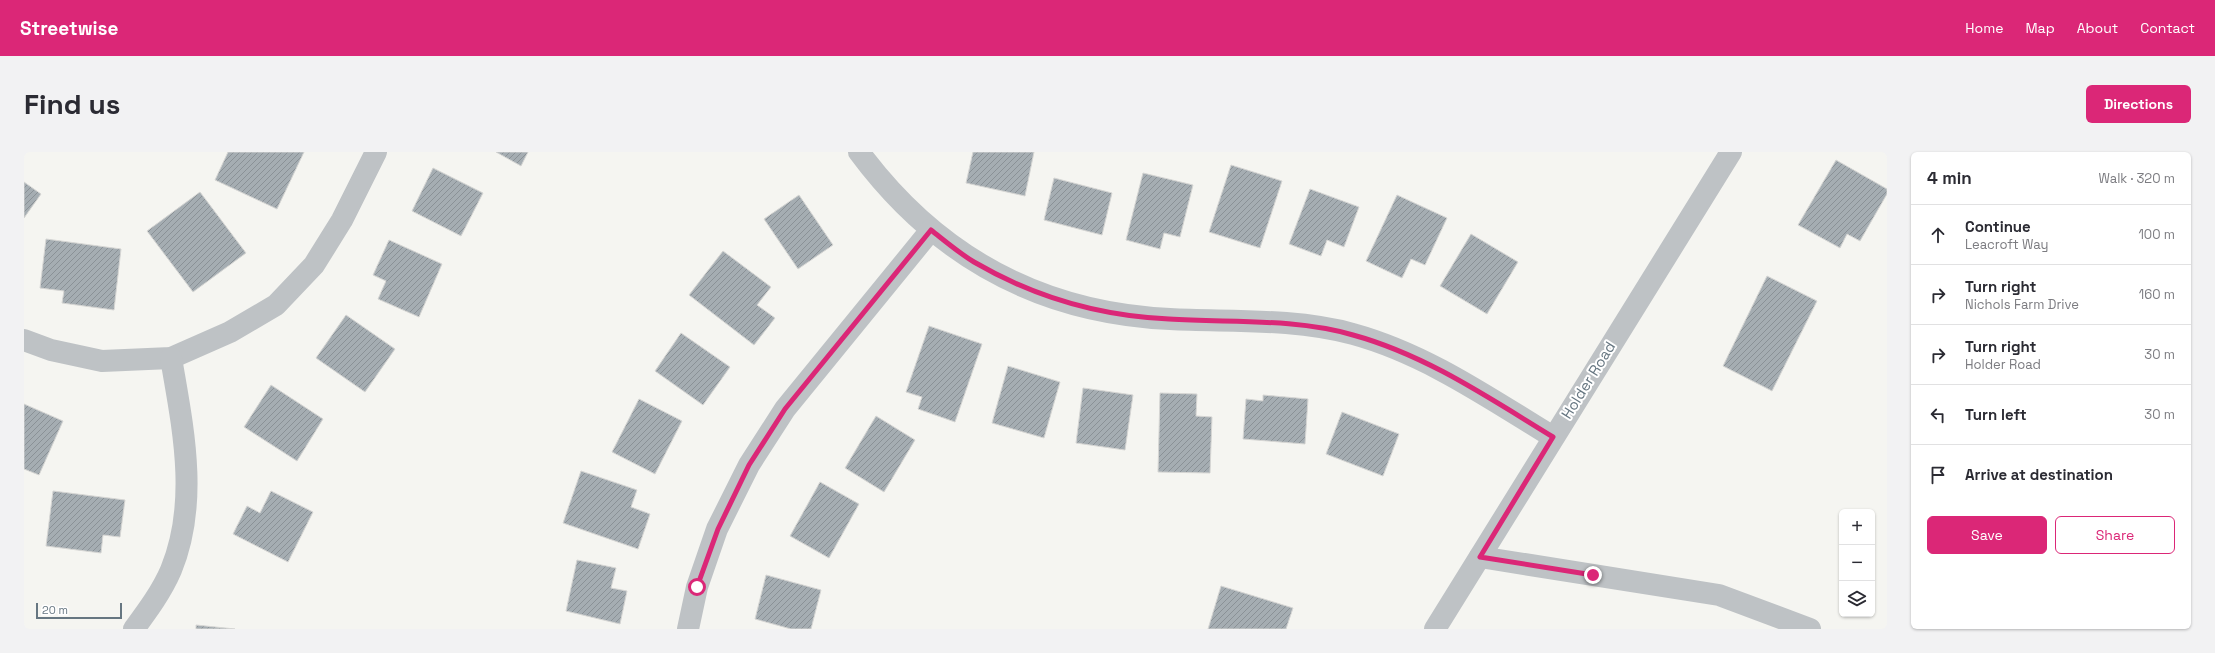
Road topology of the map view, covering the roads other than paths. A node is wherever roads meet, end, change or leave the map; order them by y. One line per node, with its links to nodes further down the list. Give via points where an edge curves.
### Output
1 (376, 152): 6 (street, via 342,220 314,265 276,305 230,332)
2 (860, 152): 4 (street, via 880,179 912,214)
3 (1731, 152): 7 (street, Holder Road)
4 (931, 230): 7 (street, via 974,261 1019,285 1079,306 1131,316 1296,324 1359,336 1406,352 1452,376); 10 (street, via 785,409 749,465 718,529 697,587)
5 (24, 340): 6 (street, via 51,350 102,361)
6 (171, 358): 9 (street, via 183,429 186,465 184,530 171,570 154,603)
7 (1553, 437): 8 (street, Holder Road)
8 (1480, 557): 11 (street, Holder Road); 12 (street, via 1719,595)
9 (134, 629)
10 (688, 629)
11 (1435, 629)
12 (1810, 629)

